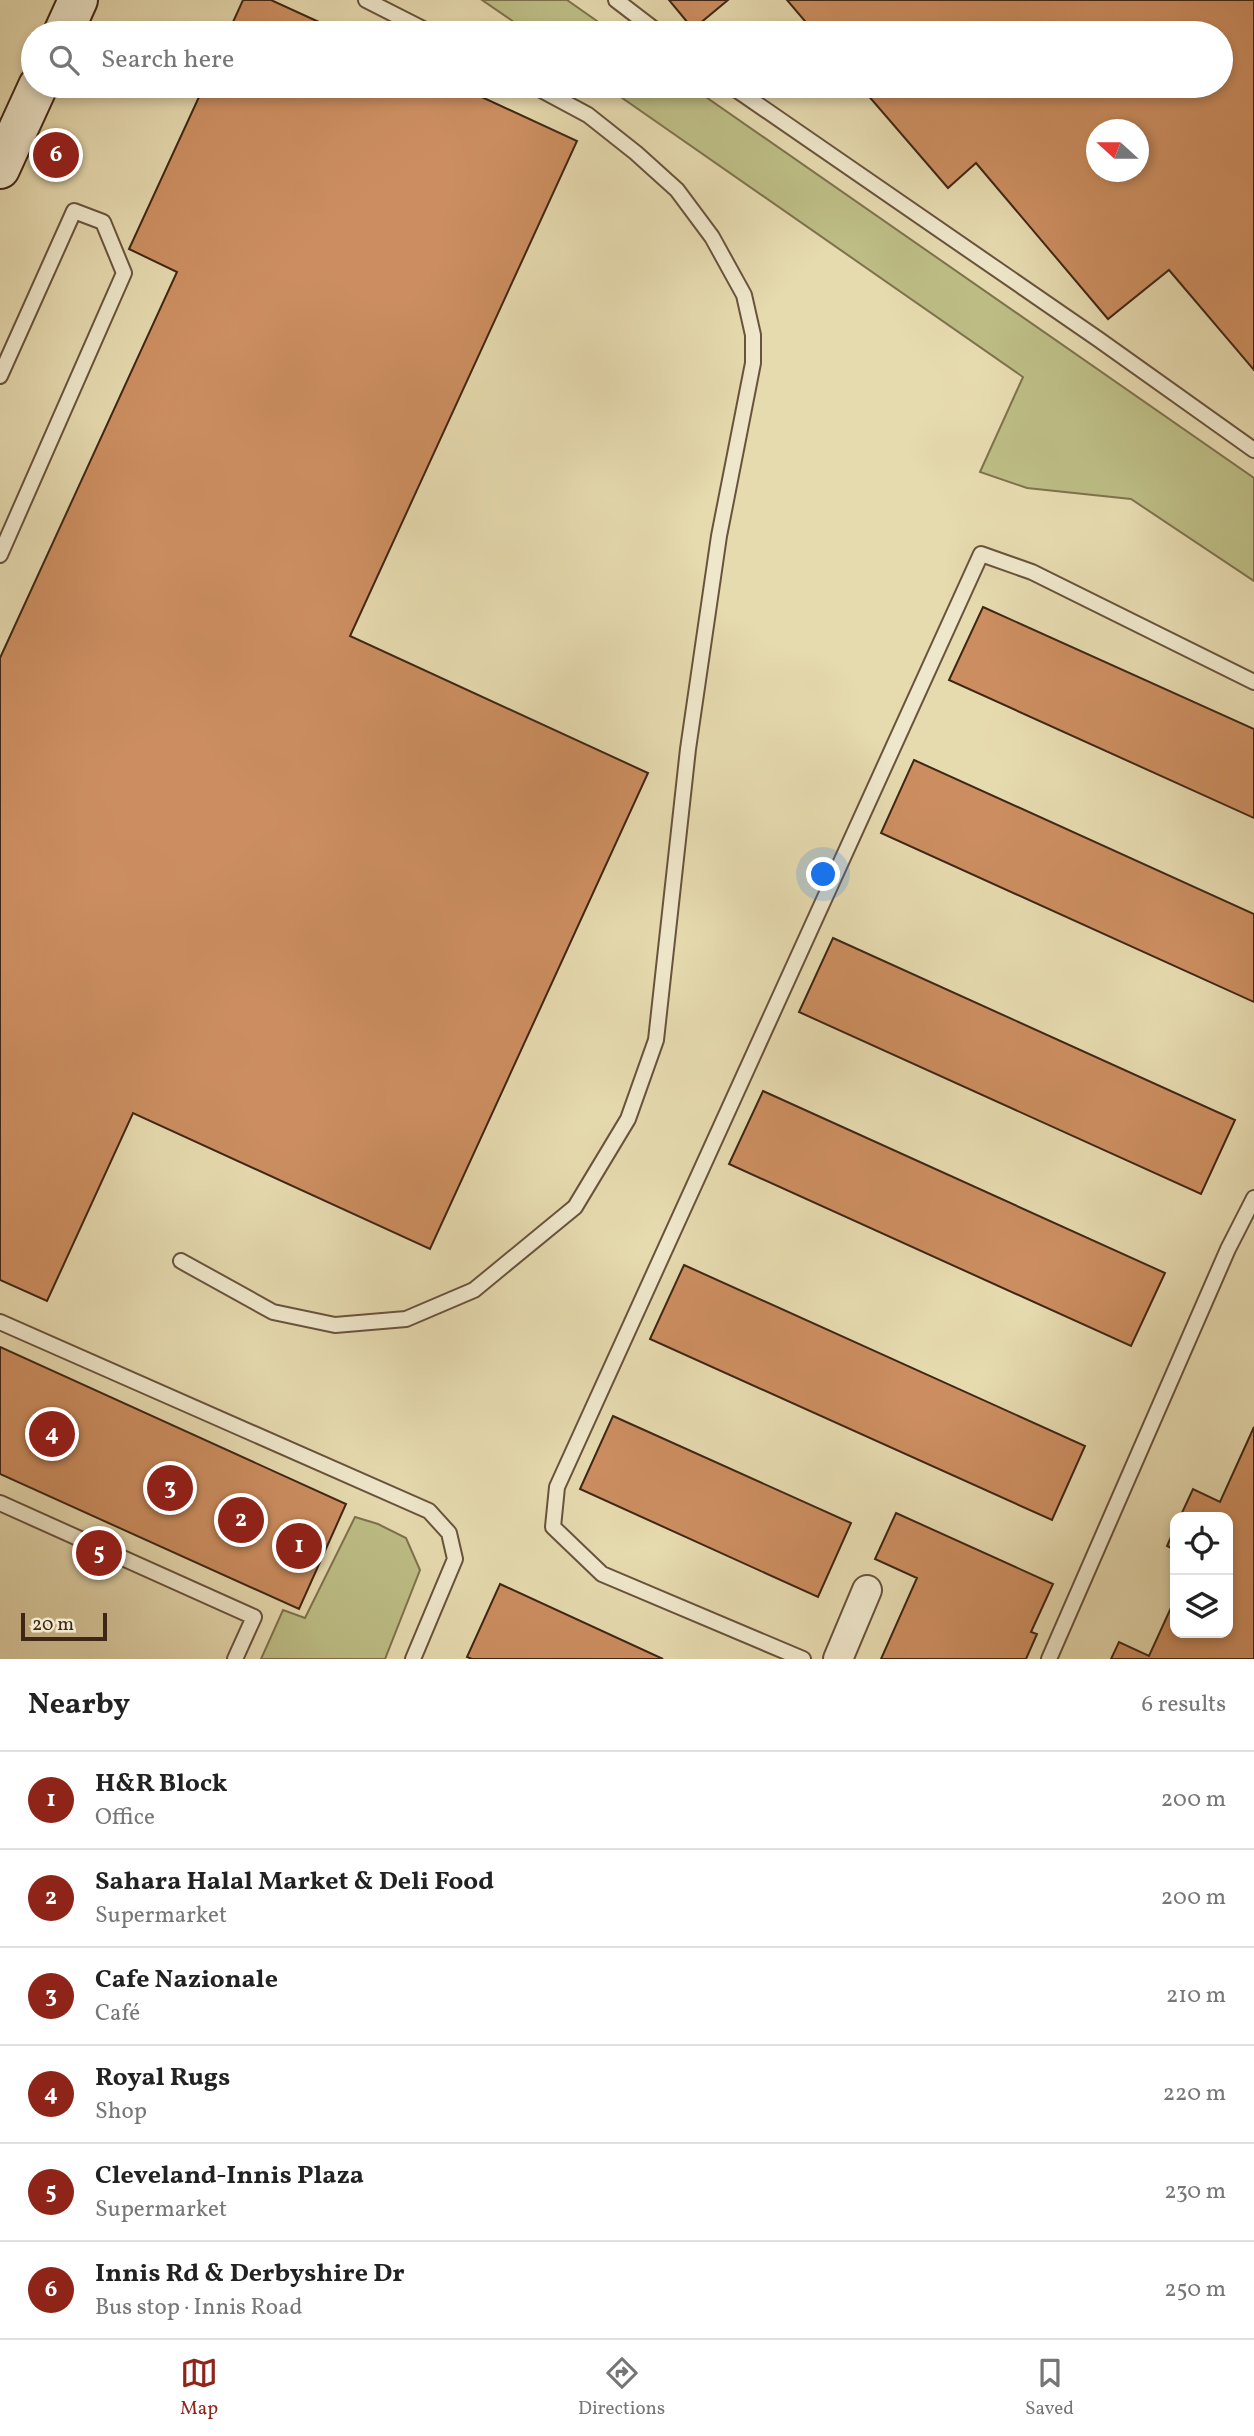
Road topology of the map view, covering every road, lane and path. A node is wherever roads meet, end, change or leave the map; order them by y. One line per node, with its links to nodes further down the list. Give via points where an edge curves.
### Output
1 (78, 0): 4 (main road)
2 (366, 0): 5 (lane)
3 (616, 0): 6 (lane)
4 (68, 21)
5 (407, 21)
6 (643, 21)
7 (32, 98): 10 (main road)
8 (556, 98): 16 (lane, via 588,115 677,190 712,237 744,295 753,335 753,363 719,536 688,749 656,1040 628,1119 575,1207 474,1290 406,1319 335,1325 273,1312)
9 (748, 98): 12 (lane)
10 (3, 155)
11 (0, 376): 13 (lane, via 74,211 103,222 124,272)
12 (1254, 450)
13 (0, 555)
14 (1254, 682): 22 (lane, via 1032,572 981,554 557,1487 553,1527 602,1574)
15 (1254, 1198): 24 (lane)
16 (181, 1261)
17 (0, 1322): 21 (lane, via 429,1511 449,1533 455,1559)
18 (0, 1503): 20 (lane, via 254,1617)
19 (867, 1590): 23 (street)
20 (235, 1659)
21 (414, 1659)
22 (803, 1659)
23 (838, 1659)
24 (1049, 1659)

